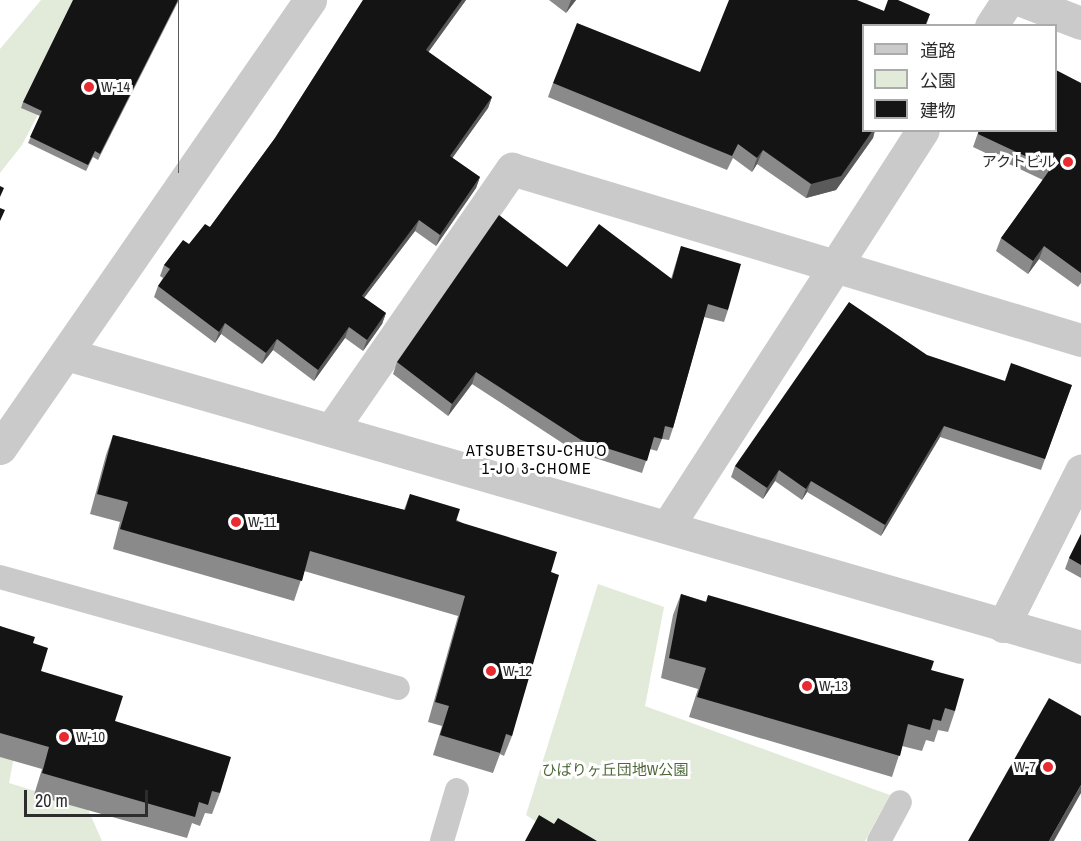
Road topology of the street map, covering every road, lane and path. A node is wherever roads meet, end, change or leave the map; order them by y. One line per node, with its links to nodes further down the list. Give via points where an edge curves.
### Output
1 (310, 0): 9 (street)
2 (1008, 0): 5 (street)
3 (1021, 0): 4 (street)
4 (1081, 23)
5 (992, 24)
6 (922, 132): 7 (street)
7 (833, 269): 8 (street); 10 (street, via 512,169); 13 (street)
8 (1081, 340)
9 (66, 354): 10 (street); 11 (street)
10 (331, 430): 13 (street)
11 (0, 448)
12 (1081, 471): 15 (street)
13 (667, 527): 15 (street)
14 (0, 577): 17 (lane)
15 (1004, 626): 16 (street)
16 (1081, 647)
17 (398, 688)
18 (458, 790): 20 (lane)
19 (900, 802): 21 (lane)
20 (442, 841)
21 (879, 841)

